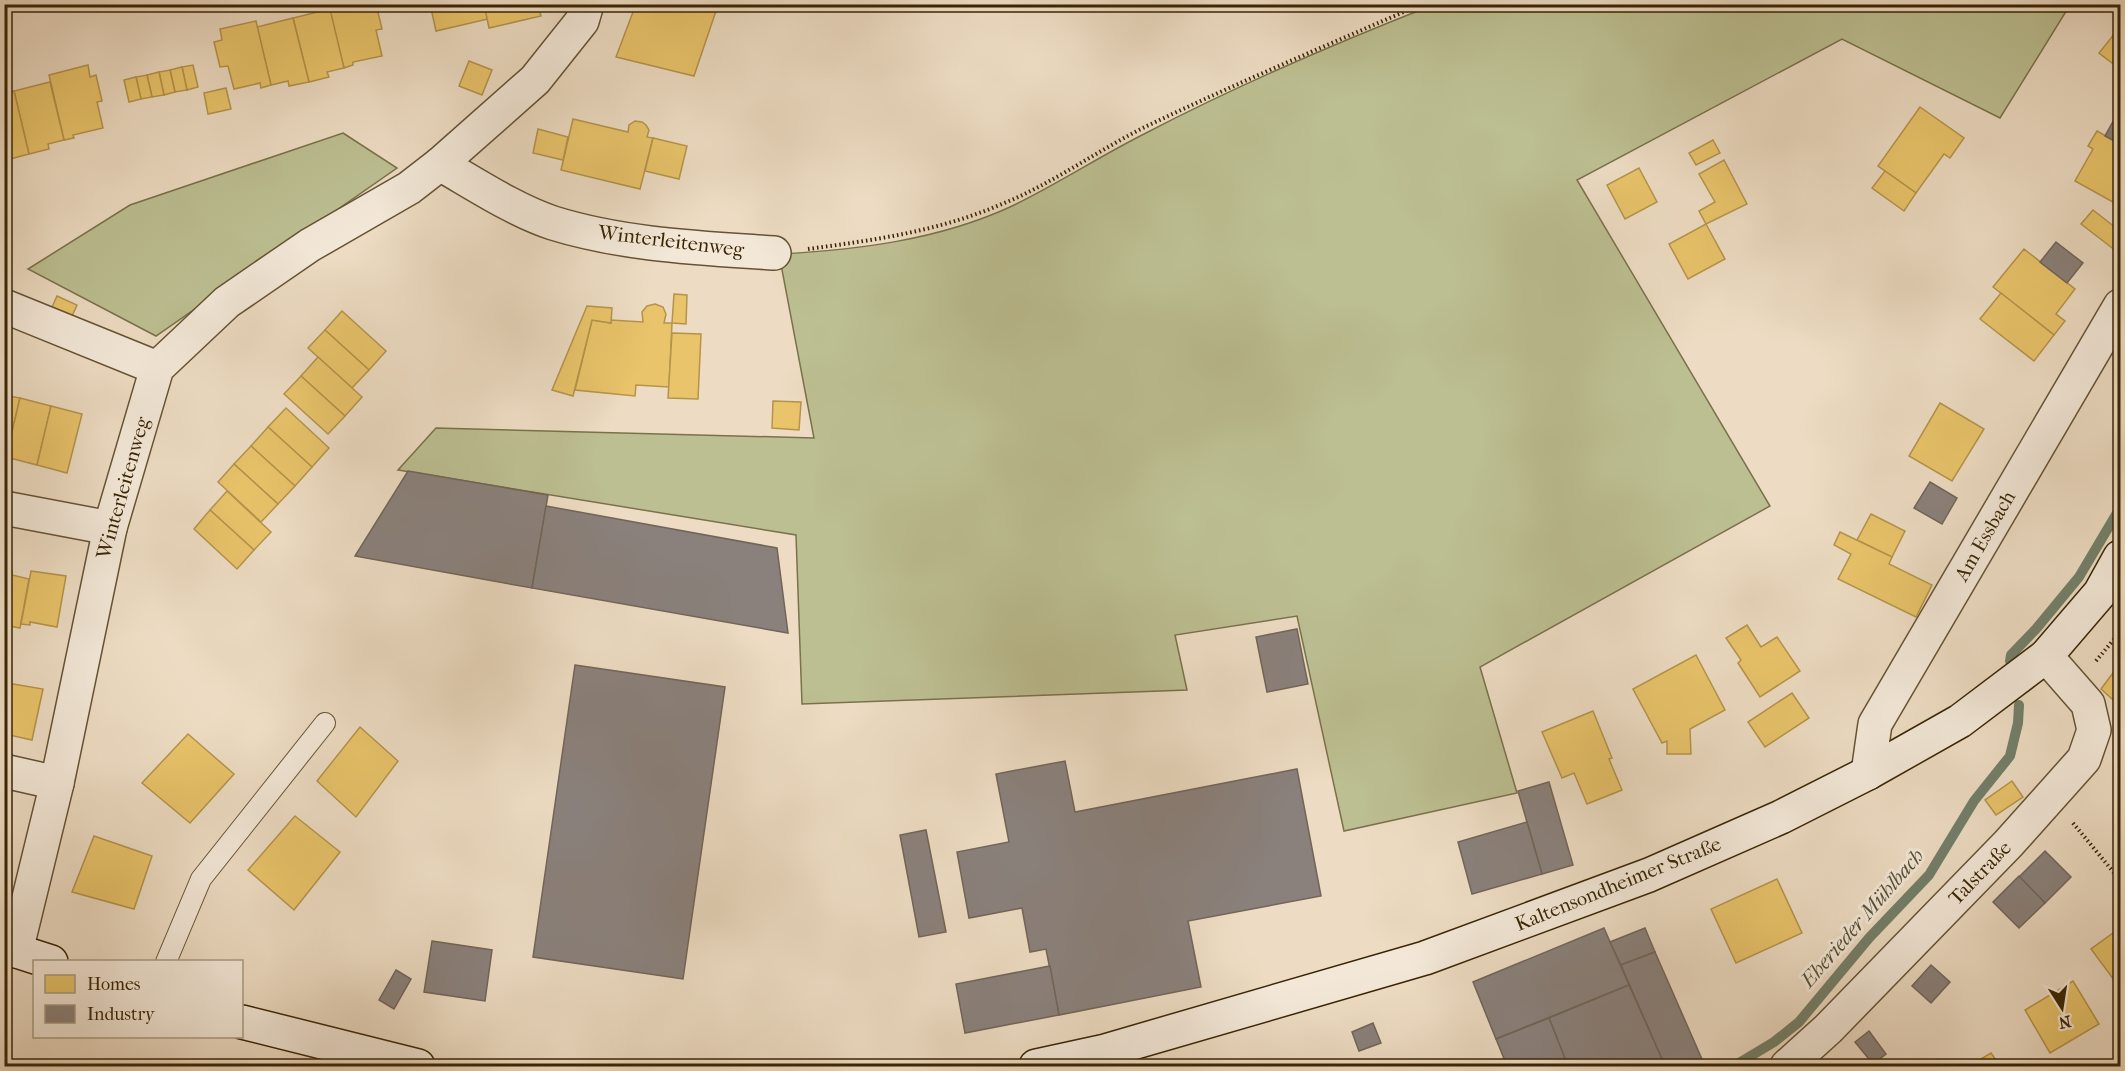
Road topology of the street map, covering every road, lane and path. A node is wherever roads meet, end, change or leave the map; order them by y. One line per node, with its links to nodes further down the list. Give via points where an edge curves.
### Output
1 (588, 4): 3 (street, via 582,21 535,80)
2 (1422, 4): 4 (path, via 1154,123 1003,204 887,239)
3 (440, 164): 4 (street, Winterleitenweg, via 501,199 552,222 618,238 690,248); 7 (street, via 409,188 310,245 227,302)
4 (774, 253)
5 (4, 306): 7 (street)
6 (2121, 306): 14 (street, Am Essbach, via 1875,724)
7 (157, 368): 9 (street, Winterleitenweg)
8 (4, 508): 9 (street)
9 (110, 528): 15 (street, Winterleitenweg)
10 (2121, 557): 11 (street, Kaltensondheimer Straße, via 2100,593)
11 (2046, 656): 14 (street, Kaltensondheimer Straße, via 1960,721); 16 (street, Talstraße, via 2088,704 2094,730 2084,759)
12 (325, 723): 20 (lane, via 201,879)
13 (4, 771): 15 (street)
14 (1868, 773): 23 (street, Kaltensondheimer Straße, via 1781,817 1649,875 1425,958 1106,1051)
15 (57, 783): 18 (street, Winterleitenweg)
16 (2052, 797): 17 (path); 24 (street, Talstraße, via 1828,1029)
17 (2121, 880)
18 (10, 949): 19 (street)
19 (45, 960)
20 (167, 960)
21 (243, 1022): 22 (street)
22 (418, 1066)
23 (1036, 1066)
24 (1787, 1066)

